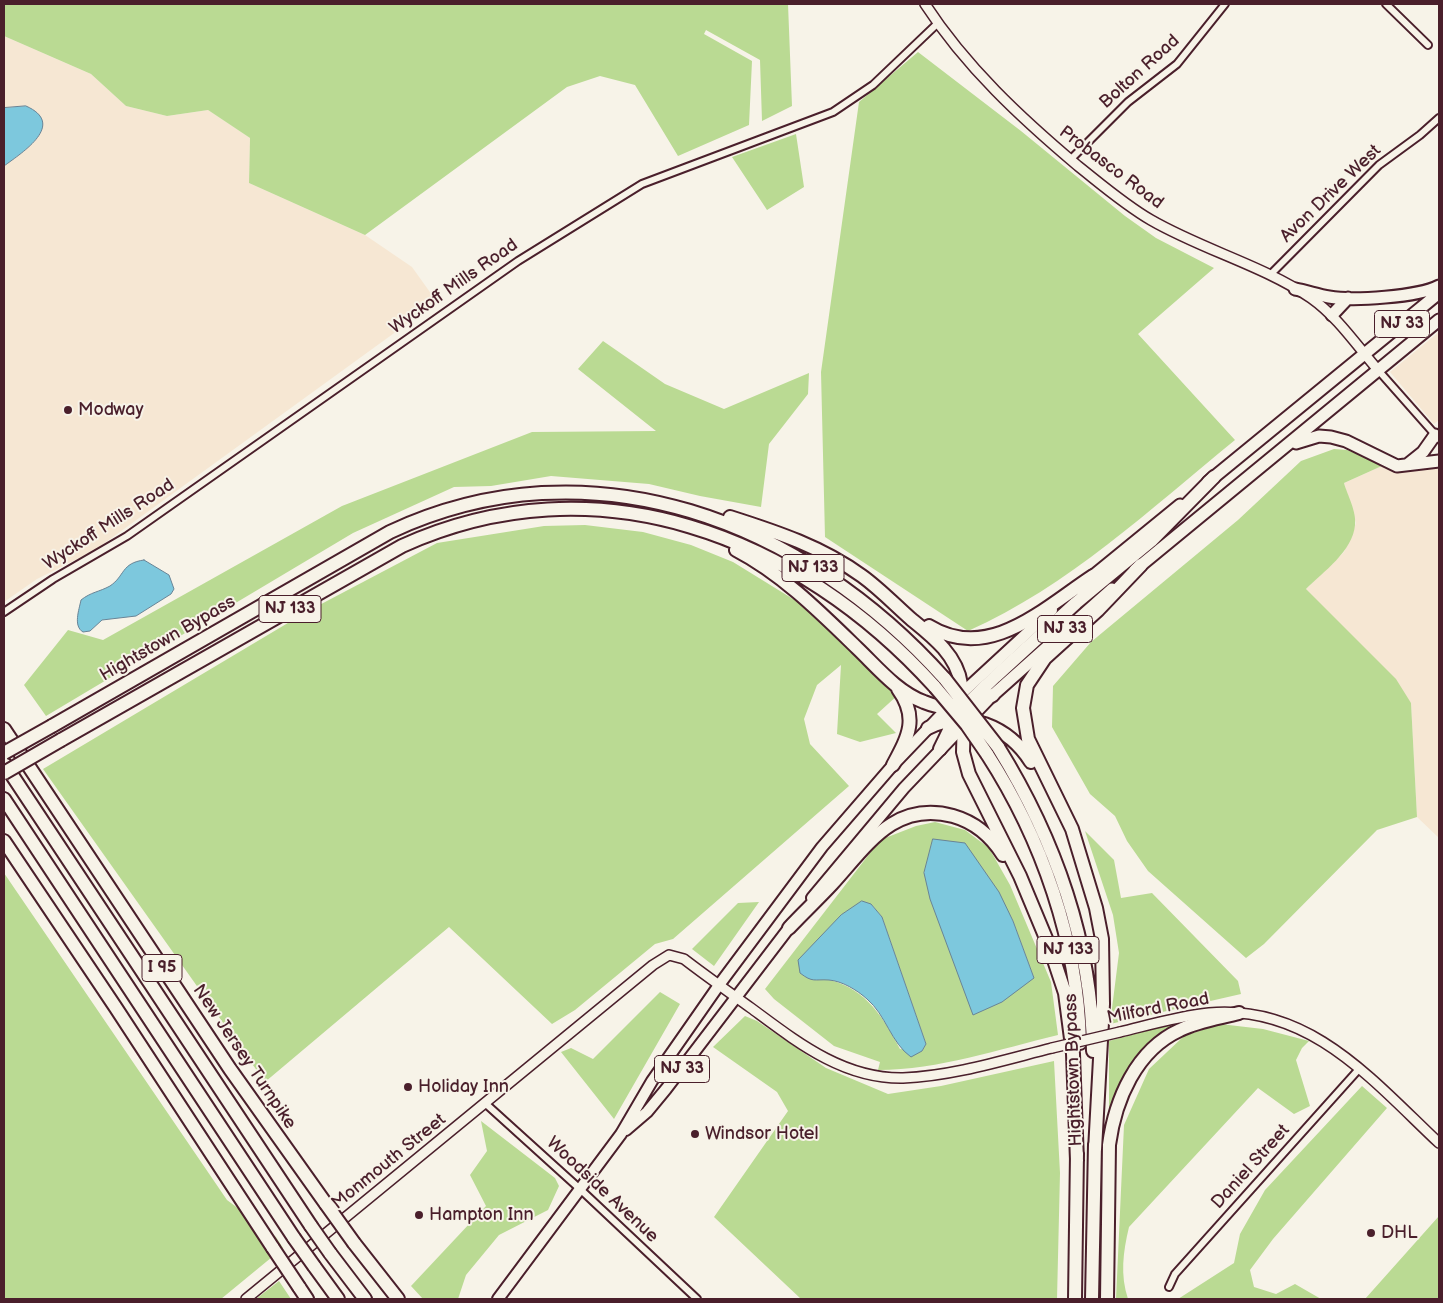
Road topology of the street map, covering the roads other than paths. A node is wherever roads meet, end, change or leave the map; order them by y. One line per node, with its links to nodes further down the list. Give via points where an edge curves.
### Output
1 (925, 4): 4 (street, Probasco Road)
2 (1225, 4): 7 (street, Bolton Road, via 1177,64 1128,102)
3 (1386, 4): 5 (street)
4 (938, 23): 7 (street, Probasco Road, via 990,85); 27 (street, Wyckoff Mills Road, via 873,84 834,112 642,184 526,256 127,536)
5 (1428, 46)
6 (1439, 118): 8 (street, Avon Drive West, via 1379,165)
7 (1071, 159): 8 (street, Probasco Road, via 1149,219)
8 (1270, 275): 10 (street, Probasco Road)
9 (1439, 286): 12 (highway, via 1416,294)
10 (1295, 288): 12 (highway); 13 (street, Probasco Road)
11 (1439, 294): 15 (highway, NJ 33)
12 (1348, 298): 13 (highway)
13 (1332, 315): 15 (street, Probasco Road)
14 (1439, 320): 16 (highway, NJ 33)
15 (1364, 354): 16 (street, Probasco Road); 21 (highway, NJ 33)
16 (1378, 370): 17 (street); 18 (highway, NJ 33)
17 (1438, 434): 20 (highway)
18 (1281, 450): 20 (highway, via 1306,438 1331,437 1346,440 1389,463); 24 (highway, NJ 33)
19 (1439, 461): 20 (highway)
20 (1407, 465)
21 (1214, 477): 25 (highway, NJ 33); 32 (highway, via 1151,541 984,687)
22 (655, 501): 26 (highway, via 692,505 794,539 840,562); 29 (highway, Hightstown Bypass / NJ 133, via 728,524 808,564 880,616 911,644); 36 (highway, Hightstown Bypass / NJ 133, bridge, via 590,492 538,492 481,501 426,517 367,545)
23 (660, 518): 28 (highway, via 728,546 762,566 818,612); 29 (highway, Hightstown Bypass / NJ 133, via 729,538 796,573 865,620); 39 (highway, Hightstown Bypass / NJ 133, bridge, via 603,510 545,510 488,517 426,536 357,570)
24 (1141, 565): 31 (highway, NJ 33); 42 (highway, via 1045,658 1031,678 1024,700 1028,739 1072,829)
25 (1093, 576): 26 (highway, via 1015,628 979,640 957,638 937,631); 30 (main road, NJ 33)
26 (883, 594): 30 (highway, via 944,649 958,672)
27 (4, 612)
28 (892, 681): 32 (highway, via 918,700); 38 (highway, via 907,703 910,719 907,738)
29 (940, 682): 52 (highway, Hightstown Bypass / NJ 133, bridge, via 998,747 1028,799 1065,889 1079,939 1090,1005); 53 (highway, Hightstown Bypass / NJ 133, bridge, via 1009,791 1038,853 1057,906 1075,985 1080,1039 1081,1087)
30 (960, 695): 32 (highway)
31 (993, 695): 32 (highway)
32 (960, 715): 33 (highway); 35 (highway); 42 (highway, via 1001,731 1022,748 1051,798); 44 (highway, via 963,752 969,774 1013,861)
33 (928, 728): 38 (main road, NJ 33)
34 (4, 729): 60 (highway, New Jersey Turnpike / I 95, bridge, via 230,1069)
35 (940, 749): 43 (main road, NJ 33, via 853,847)
36 (4, 753)
37 (4, 763): 59 (highway, I 95, bridge, via 311,1226)
38 (893, 765): 45 (main road, NJ 33, via 822,847)
39 (4, 773)
40 (4, 799): 58 (highway, I 95, bridge, via 294,1238)
41 (4, 841): 57 (highway, bridge)
42 (1082, 865): 52 (highway, via 1096,908 1103,949)
43 (789, 928): 44 (highway, via 880,831 913,816 941,814 972,824 996,845); 46 (main road, NJ 33)
44 (1050, 948): 53 (highway, via 1065,993 1072,1035)
45 (719, 985): 46 (street, Milford Road); 49 (street, Monmouth Street, via 677,956 662,958); 50 (main road, NJ 33, via 652,1081)
46 (736, 997): 47 (street, Milford Road, bridge, via 814,1054 846,1068 901,1078 935,1075 1201,1014); 50 (main road, NJ 33, via 647,1112)
47 (1239, 1013): 48 (street, Milford Road, via 1268,1018 1307,1031 1333,1046); 65 (highway, via 1198,1023 1170,1035 1146,1056 1127,1085 1110,1144)
48 (1360, 1069): 51 (street, Milford Road); 55 (street, Daniel Street, via 1175,1274)
49 (486, 1104): 54 (street, Woodside Avenue); 56 (street, Monmouth Street)
50 (621, 1134): 54 (main road, NJ 33)
51 (1439, 1143)
52 (1095, 1150): 64 (highway, Hightstown Bypass / NJ 133)
53 (1076, 1161): 63 (highway, Hightstown Bypass / NJ 133)
54 (580, 1188): 61 (main road, NJ 33); 62 (street, Woodside Avenue)
55 (1169, 1286)
56 (246, 1299)
57 (307, 1299)
58 (338, 1299)
59 (365, 1299)
60 (398, 1299)
61 (498, 1299)
62 (697, 1299)
63 (1075, 1299)
64 (1092, 1299)
65 (1107, 1299)

